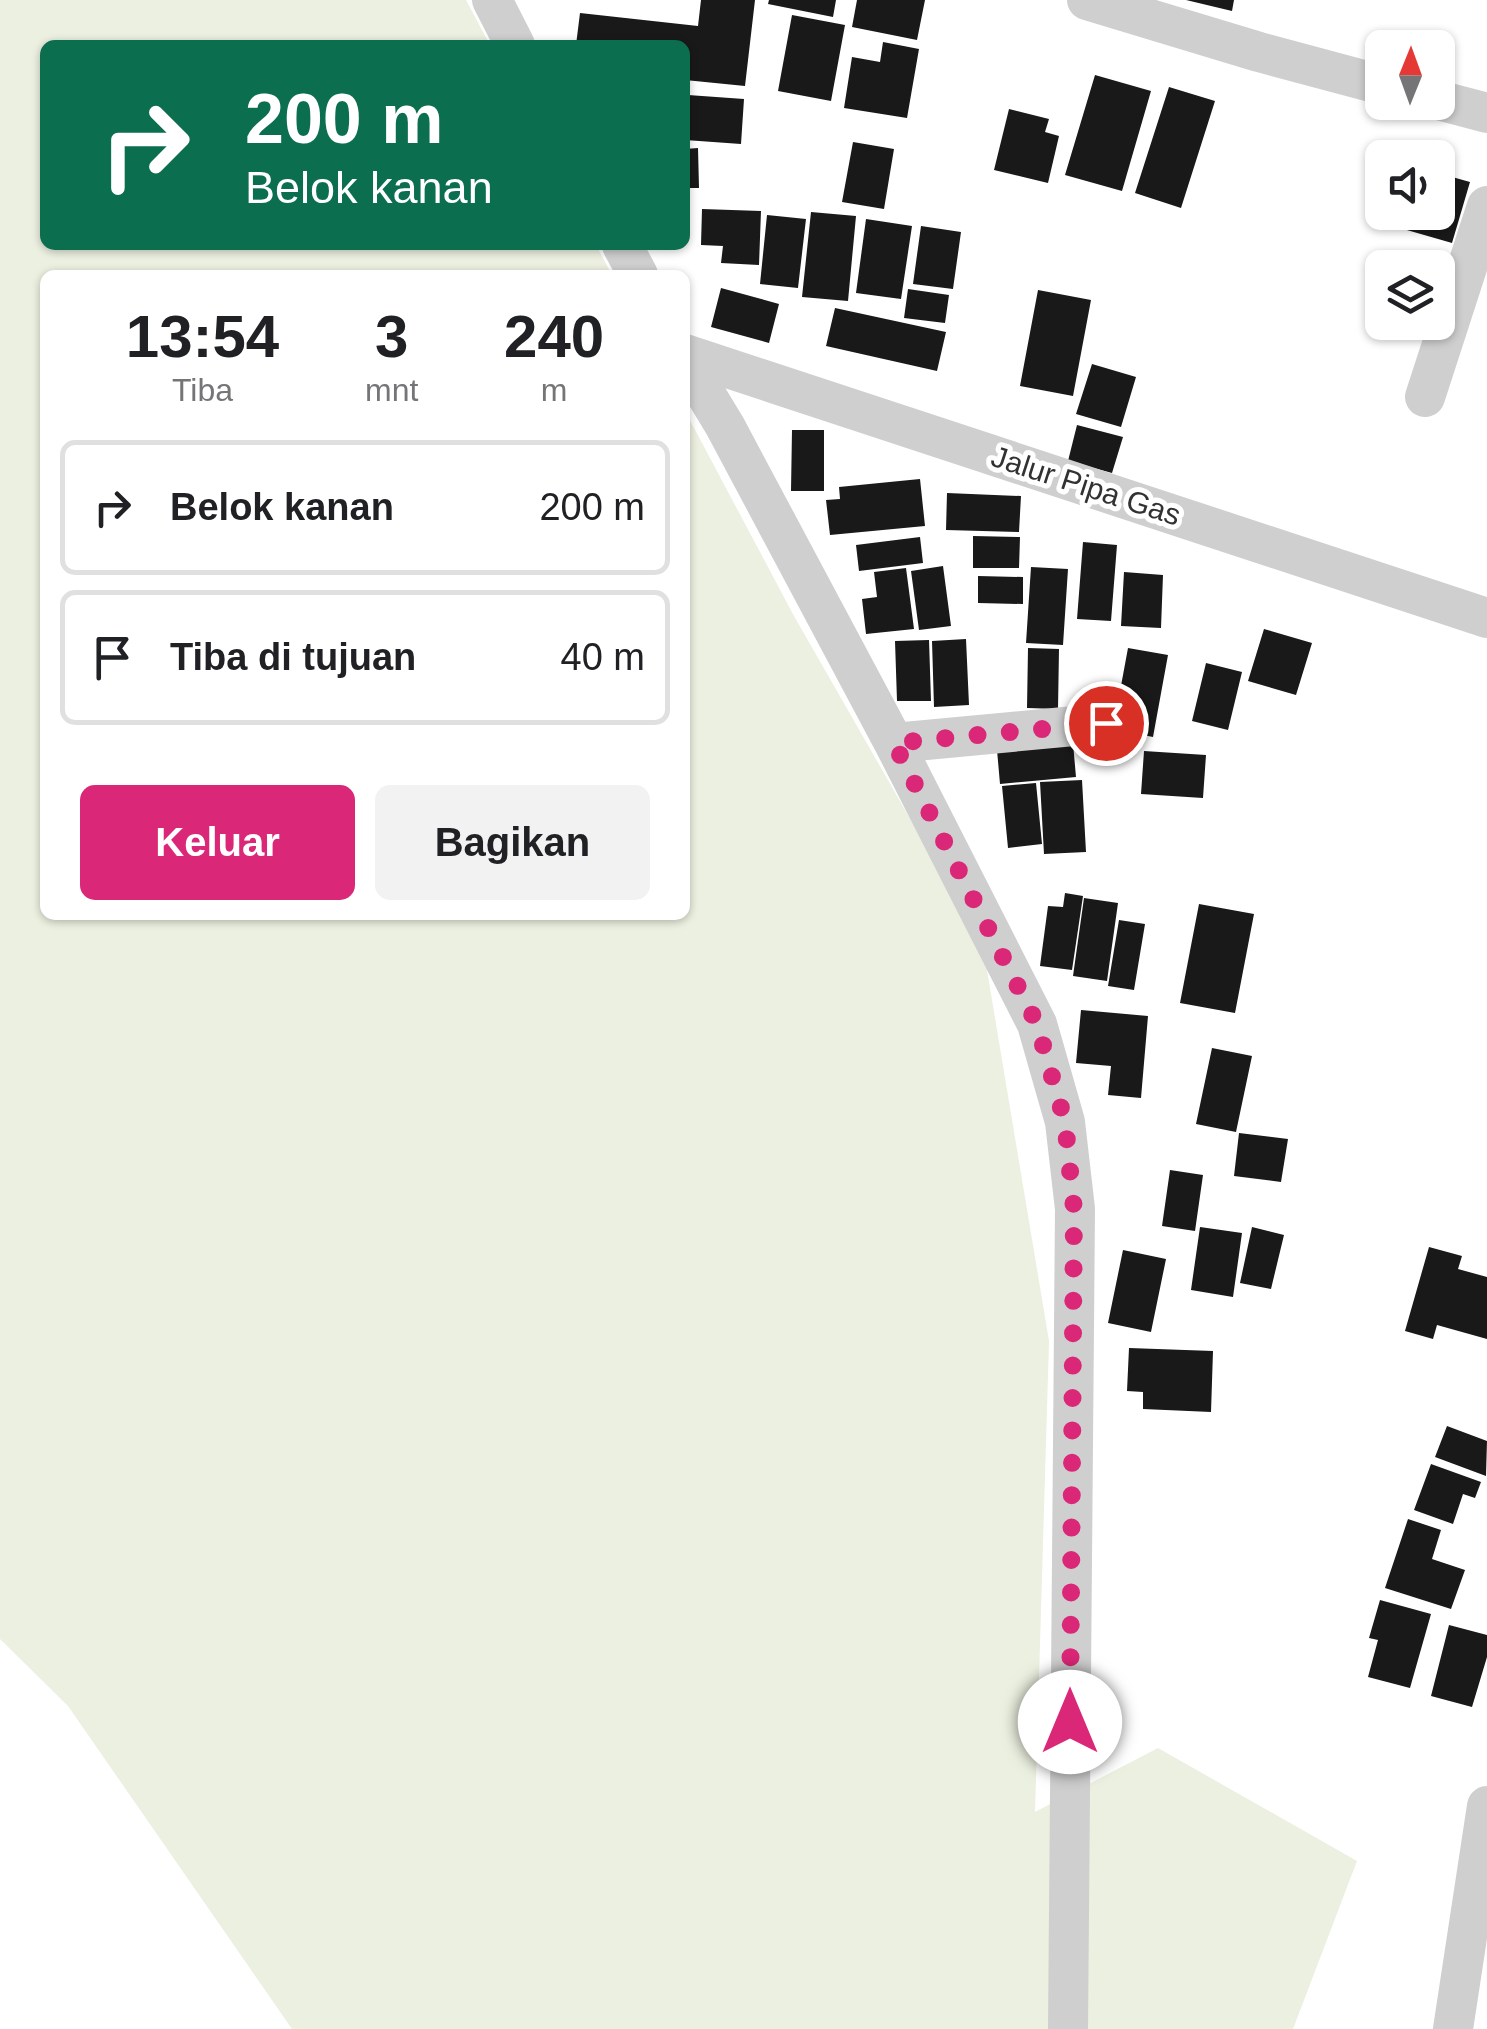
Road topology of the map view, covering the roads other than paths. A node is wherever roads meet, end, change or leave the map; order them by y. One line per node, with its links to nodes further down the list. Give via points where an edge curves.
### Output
1 (492, 0): 3 (street)
2 (1086, 0): 4 (street)
3 (512, 40)
4 (1365, 80)
5 (1455, 105): 6 (street)
6 (1487, 113)
7 (1487, 206): 10 (street)
8 (690, 359): 11 (street, Jalur Pipa Gas)
9 (690, 366): 13 (street)
10 (1425, 396)
11 (1487, 618)
12 (1106, 723): 13 (street)
13 (894, 743): 15 (street, via 1037,1024 1065,1122 1074,1209)
14 (1487, 1806): 16 (street)
15 (1068, 2029)
16 (1453, 2029)

